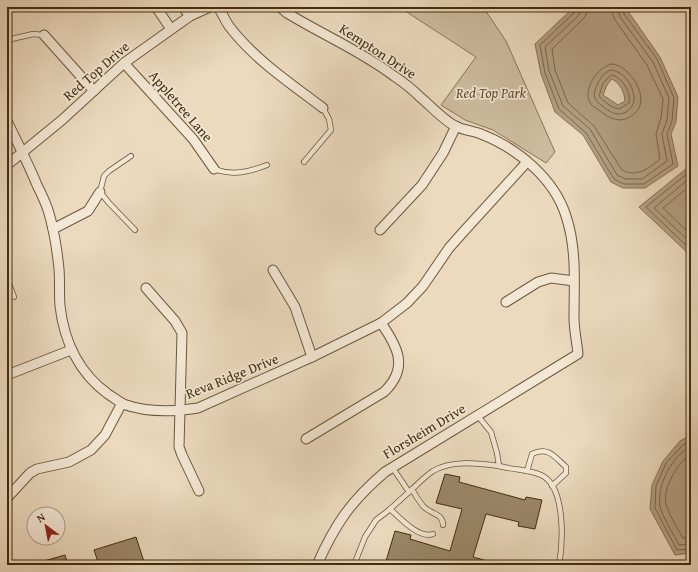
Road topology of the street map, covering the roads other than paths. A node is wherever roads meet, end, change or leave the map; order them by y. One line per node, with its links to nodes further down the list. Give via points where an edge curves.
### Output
1 (156, 7): 7 (street)
2 (183, 7): 6 (street)
3 (210, 7): 6 (street, Red Top Drive)
4 (218, 7): 12 (street, via 229,26 248,47)
5 (280, 7): 14 (street, Kempton Drive, via 293,17 362,54)
6 (190, 16): 7 (street, Red Top Drive)
7 (171, 29): 10 (street, Red Top Drive)
8 (44, 35): 9 (lane, via 33,34); 11 (street)
9 (7, 40)
10 (124, 63): 11 (street, Red Top Drive); 21 (street, Appletree Lane, via 193,139)
11 (94, 91): 15 (street, Red Top Drive)
12 (323, 108): 17 (lane, via 331,130)
13 (7, 121): 15 (street, Reva Ridge Drive)
14 (456, 126): 18 (street, Kempton Drive, via 498,142); 25 (street, via 443,153 422,185)
15 (22, 154): 20 (street, Red Top Drive); 23 (street, Reva Ridge Drive, via 48,209)
16 (131, 156): 22 (lane, via 104,176)
17 (304, 162)
18 (527, 162): 28 (street, Kempton Drive, via 546,181 559,199 566,215 573,245); 32 (street, Reva Ridge Drive, via 465,230 423,286 407,303)
19 (267, 165): 21 (lane, via 240,173 224,173)
20 (7, 166)
21 (214, 169)
22 (100, 192): 23 (street, via 88,211); 24 (lane)
23 (53, 229): 33 (street, Reva Ridge Drive, via 59,270 60,306)
24 (135, 230)
25 (380, 230)
26 (273, 270): 35 (street, via 295,307)
27 (7, 278): 30 (lane)
28 (574, 280): 31 (street, via 551,278 538,282); 34 (street, Kempton Drive, via 574,320)
29 (146, 288): 38 (street, via 175,321 182,333)
30 (14, 296)
31 (506, 302)
32 (381, 323): 35 (street, Reva Ridge Drive); 40 (street, via 393,340 399,357 393,384)
33 (71, 350): 36 (street); 37 (street, Reva Ridge Drive, via 90,378)
34 (578, 354): 39 (street, Florsheim Drive)
35 (312, 357): 38 (street, Reva Ridge Drive, via 198,408)
36 (7, 376)
37 (122, 403): 38 (street, Reva Ridge Drive, via 156,411); 47 (street, via 105,435 92,450 69,462 37,469)
38 (180, 411): 46 (street, via 179,447)
39 (477, 415): 41 (lane, via 492,432); 42 (street, Florsheim Drive)
40 (306, 439)
41 (499, 466): 43 (lane); 45 (lane, via 450,465 435,471)
42 (392, 467): 45 (lane); 51 (street, Florsheim Drive, via 366,488 345,513)
43 (527, 471): 44 (lane, via 543,476); 44 (lane, via 532,454 539,450 550,452 566,467 566,473)
44 (552, 486): 53 (lane, via 562,522)
45 (410, 490): 48 (lane); 49 (lane, via 423,507 440,516)
46 (199, 491)
47 (7, 498)
48 (390, 509): 50 (lane, via 422,534); 52 (lane, via 376,520 364,537)
49 (443, 525)
50 (433, 534)
51 (317, 565)
52 (354, 565)
53 (559, 565)

